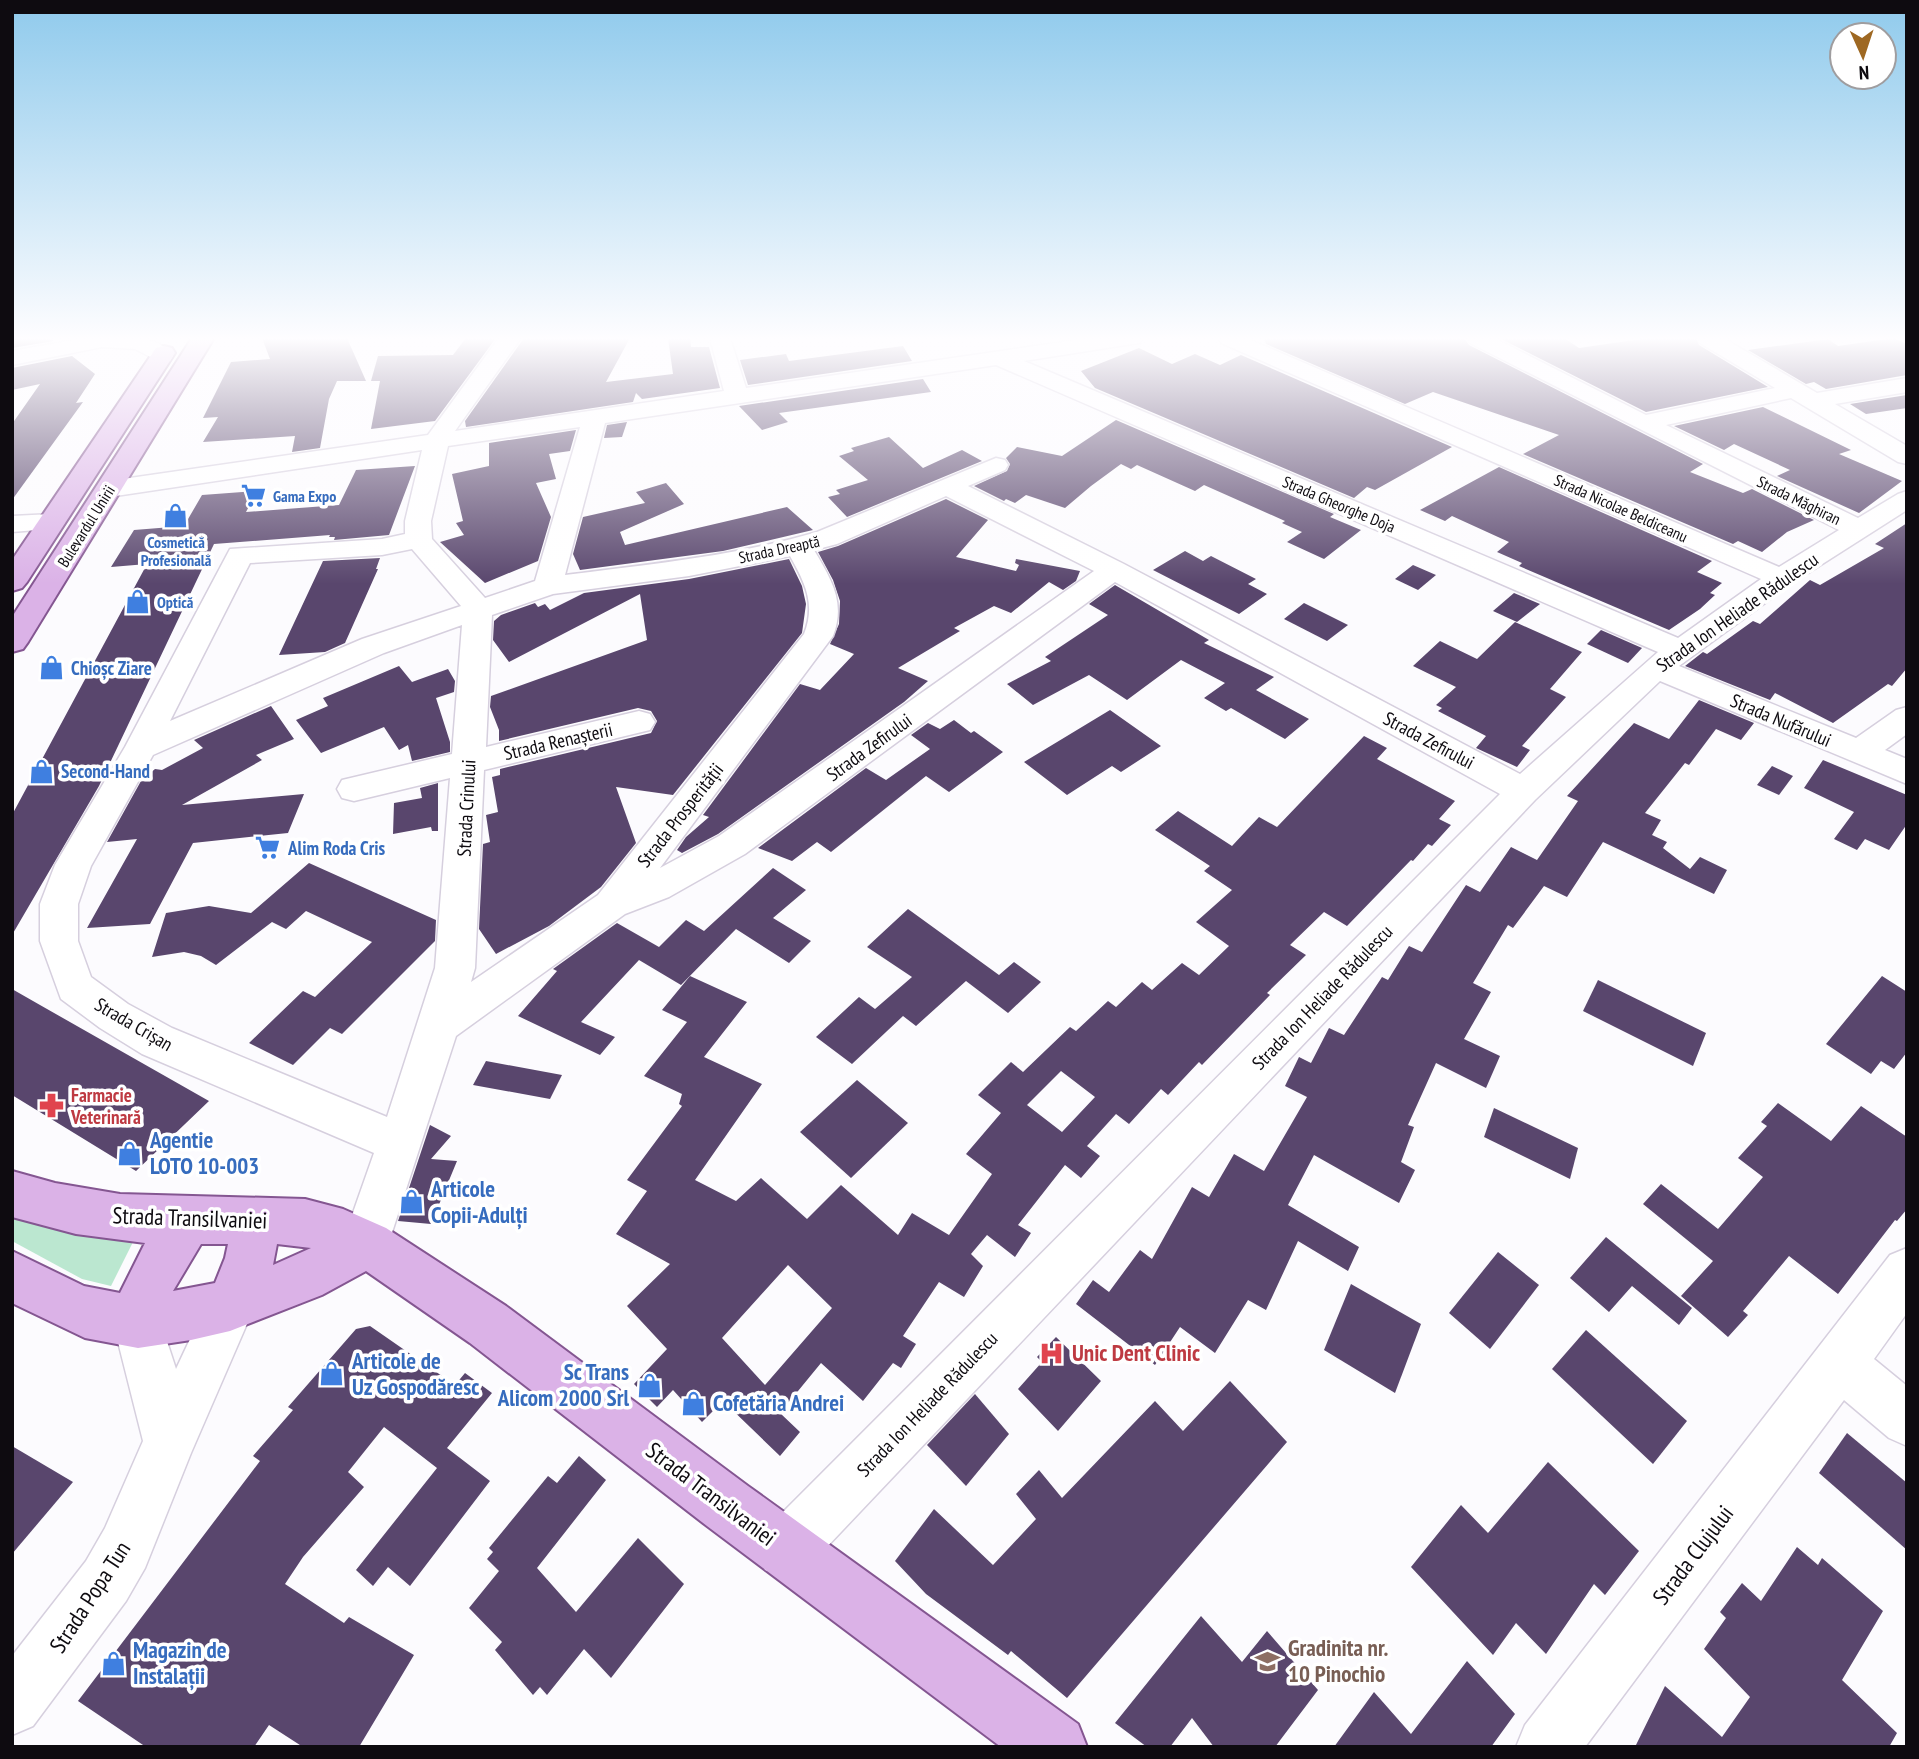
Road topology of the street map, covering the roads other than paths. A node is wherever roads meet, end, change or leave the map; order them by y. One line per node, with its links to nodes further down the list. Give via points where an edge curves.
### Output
1 (120, 420): 18 (main road, Bulevardul Unirii)
2 (152, 420): 16 (main road, Bulevardul Unirii)
3 (451, 420): 12 (street)
4 (567, 420): 12 (street)
5 (594, 420): 26 (street)
6 (1137, 420): 29 (street, Strada Gheorghe Doja)
7 (1418, 420): 24 (street, Strada Nicolae Beldiceanu)
8 (1635, 420): 11 (street, Strada Măghiran)
9 (1666, 420): 11 (street)
10 (1845, 420): 13 (street)
11 (1643, 424): 20 (street, Strada Măghiran)
12 (437, 439): 16 (street); 21 (street, via 418,521)
13 (1907, 457)
14 (996, 465): 15 (street, Strada Dreaptă)
15 (949, 487): 22 (street, Strada Dreaptă); 23 (street, Strada Zefirului)
16 (109, 489): 28 (main road, Bulevardul Unirii)
17 (1907, 499): 20 (street, Strada Ion Heliade Rădulescu)
18 (52, 522): 19 (street); 25 (main road, Bulevardul Unirii)
19 (12, 524)
20 (1858, 529): 24 (street, Strada Ion Heliade Rădulescu)
21 (418, 540): 27 (street); 32 (street, Strada Crișan, via 382,547 240,555)
22 (799, 547): 26 (street, Strada Dreaptă); 38 (street, Strada Prosperității, via 822,592 827,619)
23 (1114, 570): 37 (street, Strada Zefirului); 38 (street, Strada Zefirului, via 732,845 656,887)
24 (1781, 578): 29 (street, Strada Ion Heliade Rădulescu)
25 (12, 582)
26 (548, 586): 27 (street)
27 (478, 608): 32 (street, via 373,646); 34 (street, Strada Crinului)
28 (12, 642)
29 (1668, 659): 33 (street, Strada Nufărului); 37 (street, Strada Ion Heliade Rădulescu)
30 (1907, 718): 33 (street)
31 (639, 722): 34 (street, Strada Renașterii)
32 (141, 747): 40 (street, Strada Crișan, via 73,865 59,904 60,941 75,987 158,1041)
33 (1859, 752): 35 (street, Strada Nufărului)
34 (468, 761): 36 (street, Strada Renașterii); 39 (street, Strada Crinului, via 455,968)
35 (1907, 772)
36 (354, 789)
37 (1523, 790): 52 (street, Strada Ion Heliade Rădulescu)
38 (611, 905): 39 (street, Strada Prosperității)
39 (439, 1026): 40 (street, Strada Crinului)
40 (400, 1143): 44 (street, Strada Crinului)
41 (12, 1194): 43 (main road, Strada Transilvaniei, via 89,1213)
42 (256, 1220): 43 (main road, Strada Transilvaniei); 44 (main road, Strada Transilvaniei, via 312,1223); 47 (main road, via 250,1259)
43 (188, 1221): 48 (main road, via 155,1273)
44 (366, 1244): 47 (main road, via 307,1276); 52 (main road, Strada Transilvaniei, via 486,1323)
45 (1907, 1272): 49 (street, Strada Clujului)
46 (12, 1276): 48 (main road, via 86,1312)
47 (232, 1303): 48 (main road); 51 (street, Strada Popa Tun)
48 (138, 1322): 51 (street)
49 (1840, 1363): 50 (street); 55 (street, Strada Clujului)
50 (1907, 1420)
51 (169, 1441): 53 (street, Strada Popa Tun, via 139,1517 106,1581)
52 (785, 1550): 54 (main road, Strada Transilvaniei)
53 (12, 1705)
54 (1055, 1747)
55 (1547, 1747)

